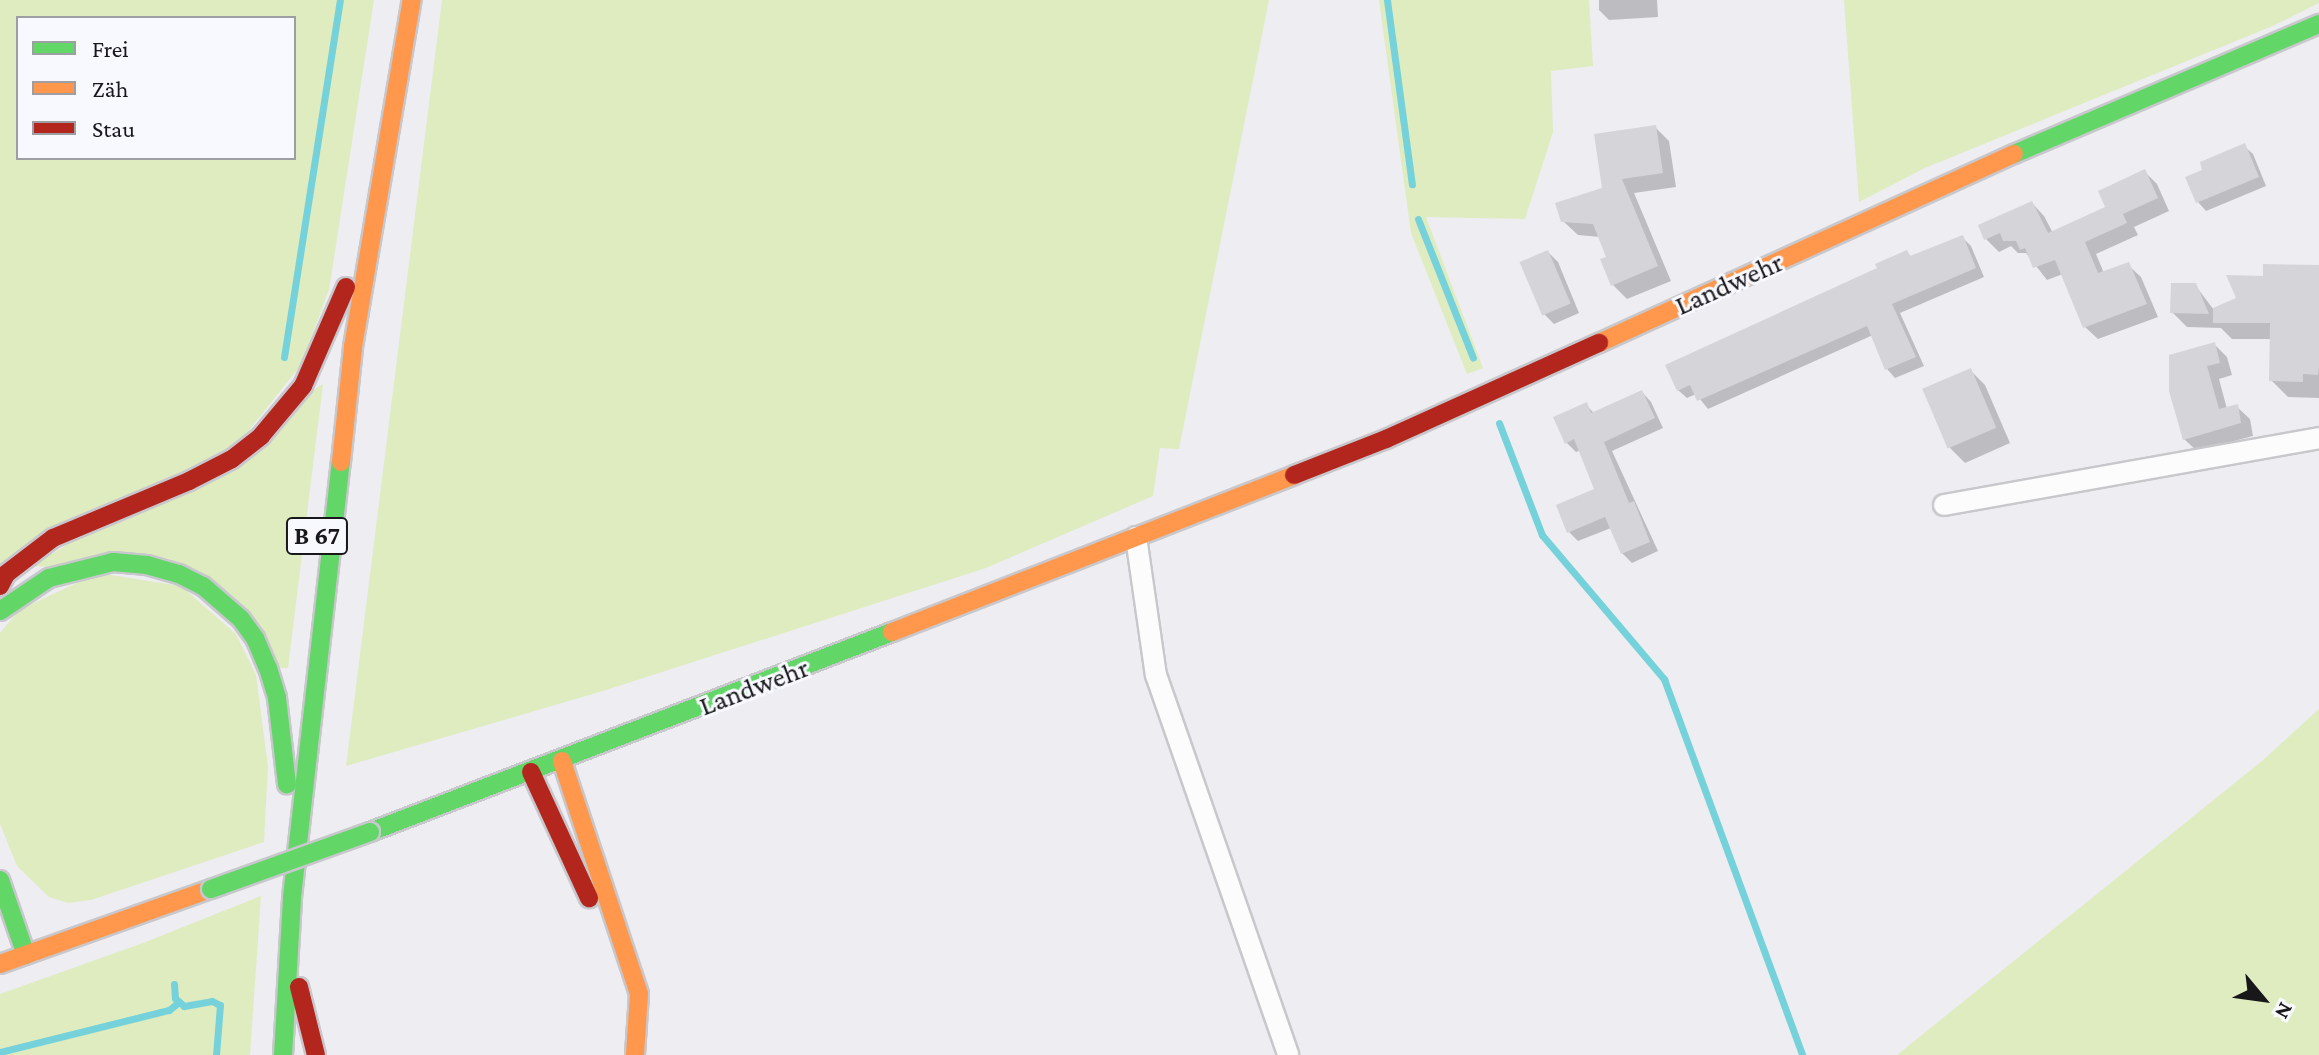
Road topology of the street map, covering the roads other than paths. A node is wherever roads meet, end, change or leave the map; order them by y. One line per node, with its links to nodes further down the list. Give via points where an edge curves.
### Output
1 (394, 0): 4 (main road, B 67)
2 (412, 0): 13 (main road, B 67, via 353,347)
3 (2315, 27): 7 (main road, Landwehr, via 2035,145 1386,439)
4 (346, 287): 8 (main road, via 303,386 261,436 232,459 189,481 53,538 6,574); 12 (main road, B 67)
5 (2319, 438): 6 (street)
6 (1944, 505)
7 (1136, 537): 10 (main road, Landwehr); 22 (street, via 1156,675)
8 (0, 586)
9 (0, 611): 12 (main road, via 49,578 113,562 147,565 203,586 241,619 268,668 277,698)
10 (562, 761): 11 (main road, Landwehr); 21 (main road, via 639,994)
11 (531, 772): 15 (main road, Landwehr, bridge); 17 (main road, via 616,965 625,1002)
12 (287, 784): 18 (main road, B 67)
13 (304, 814): 19 (main road, B 67, via 292,897); 20 (main road, via 298,992)
14 (0, 880): 15 (main road)
15 (26, 955): 16 (main road, Landwehr)
16 (0, 964)
17 (617, 1046)
18 (267, 1055)
19 (283, 1055)
20 (316, 1055)
21 (635, 1055)
22 (1288, 1055)

